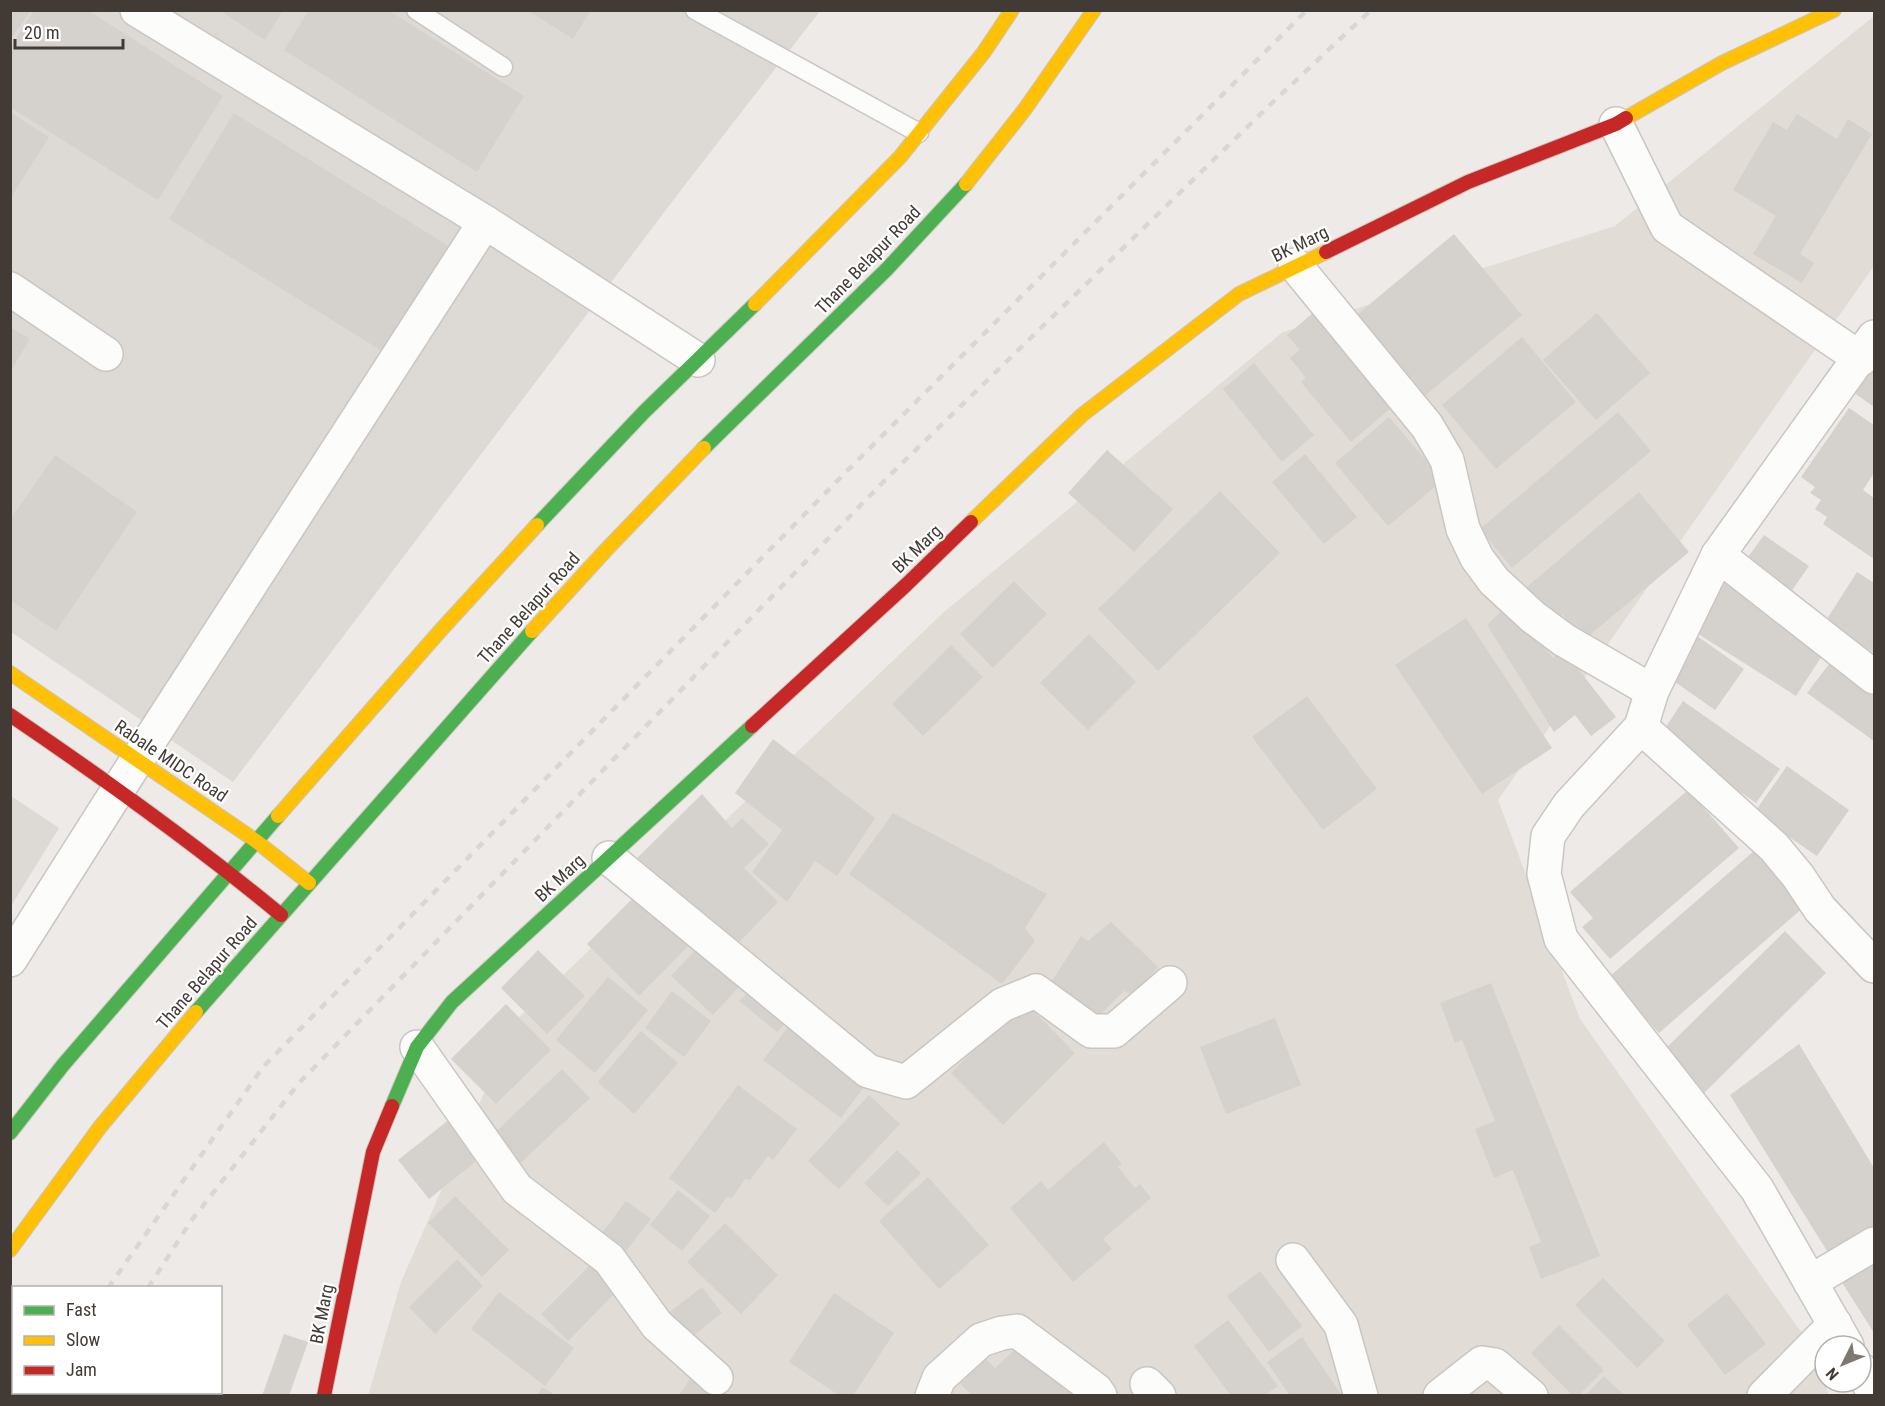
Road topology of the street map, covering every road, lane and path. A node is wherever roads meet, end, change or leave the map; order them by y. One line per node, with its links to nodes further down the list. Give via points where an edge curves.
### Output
1 (137, 10): 10 (street)
2 (416, 10): 7 (lane)
3 (695, 10): 9 (lane)
4 (1012, 10): 9 (main road)
5 (1094, 10): 27 (main road, Thane Belapur Road, via 1038,92 951,202 692,460 571,587)
6 (1834, 10): 8 (main road, BK Marg, via 1722,63)
7 (503, 67)
8 (1616, 124): 11 (main road, BK Marg, via 1468,182); 13 (street, via 1667,227)
9 (919, 133): 15 (main road, via 812,248)
10 (485, 222): 15 (street); 22 (street)
11 (1295, 266): 19 (street, via 1427,426 1447,460 1463,529 1494,581 1564,640); 25 (main road, BK Marg, via 1239,294 1082,415 906,585)
12 (10, 289): 14 (street)
13 (1868, 348): 16 (street)
14 (106, 354)
15 (698, 360): 24 (main road, via 522,541)
16 (1718, 555): 18 (street); 19 (street)
17 (10, 673): 22 (main road, Rabale MIDC Road)
18 (1875, 677)
19 (1652, 691): 21 (street)
20 (10, 715): 23 (main road)
21 (1641, 727): 30 (street, via 1774,847 1820,909); 37 (street, via 1569,805 1548,836 1544,874 1561,939 1757,1189)
22 (137, 760): 23 (street); 24 (main road, Rabale MIDC Road)
23 (119, 789): 26 (main road); 29 (street)
24 (256, 840): 26 (main road); 27 (main road, Rabale MIDC Road)
25 (609, 858): 31 (street, via 868,1071 906,1082 1002,1005 1036,991 1091,1031 1114,1031); 32 (main road, BK Marg, via 452,1002)
26 (229, 872): 28 (main road); 33 (main road, via 63,1065)
27 (309, 884): 28 (main road, Thane Belapur Road)
28 (281, 915): 35 (main road, Thane Belapur Road, via 115,1108)
29 (10, 960)
30 (1875, 966)
31 (1170, 983)
32 (417, 1047): 40 (street, via 517,1189 609,1258 657,1325); 41 (main road, BK Marg, via 373,1152)
33 (10, 1133)
34 (1875, 1244): 37 (street)
35 (10, 1250)
36 (1293, 1260): 44 (street, via 1341,1325)
37 (1810, 1282): 38 (street)
38 (1840, 1334)
39 (1813, 1357): 47 (street)
40 (716, 1378)
41 (324, 1395)
42 (932, 1395): 43 (street, via 939,1378 981,1340 1017,1331)
43 (1100, 1395)
44 (1361, 1395)
45 (1440, 1395): 46 (street, via 1482,1363 1495,1365)
46 (1531, 1395)
47 (1764, 1395)

